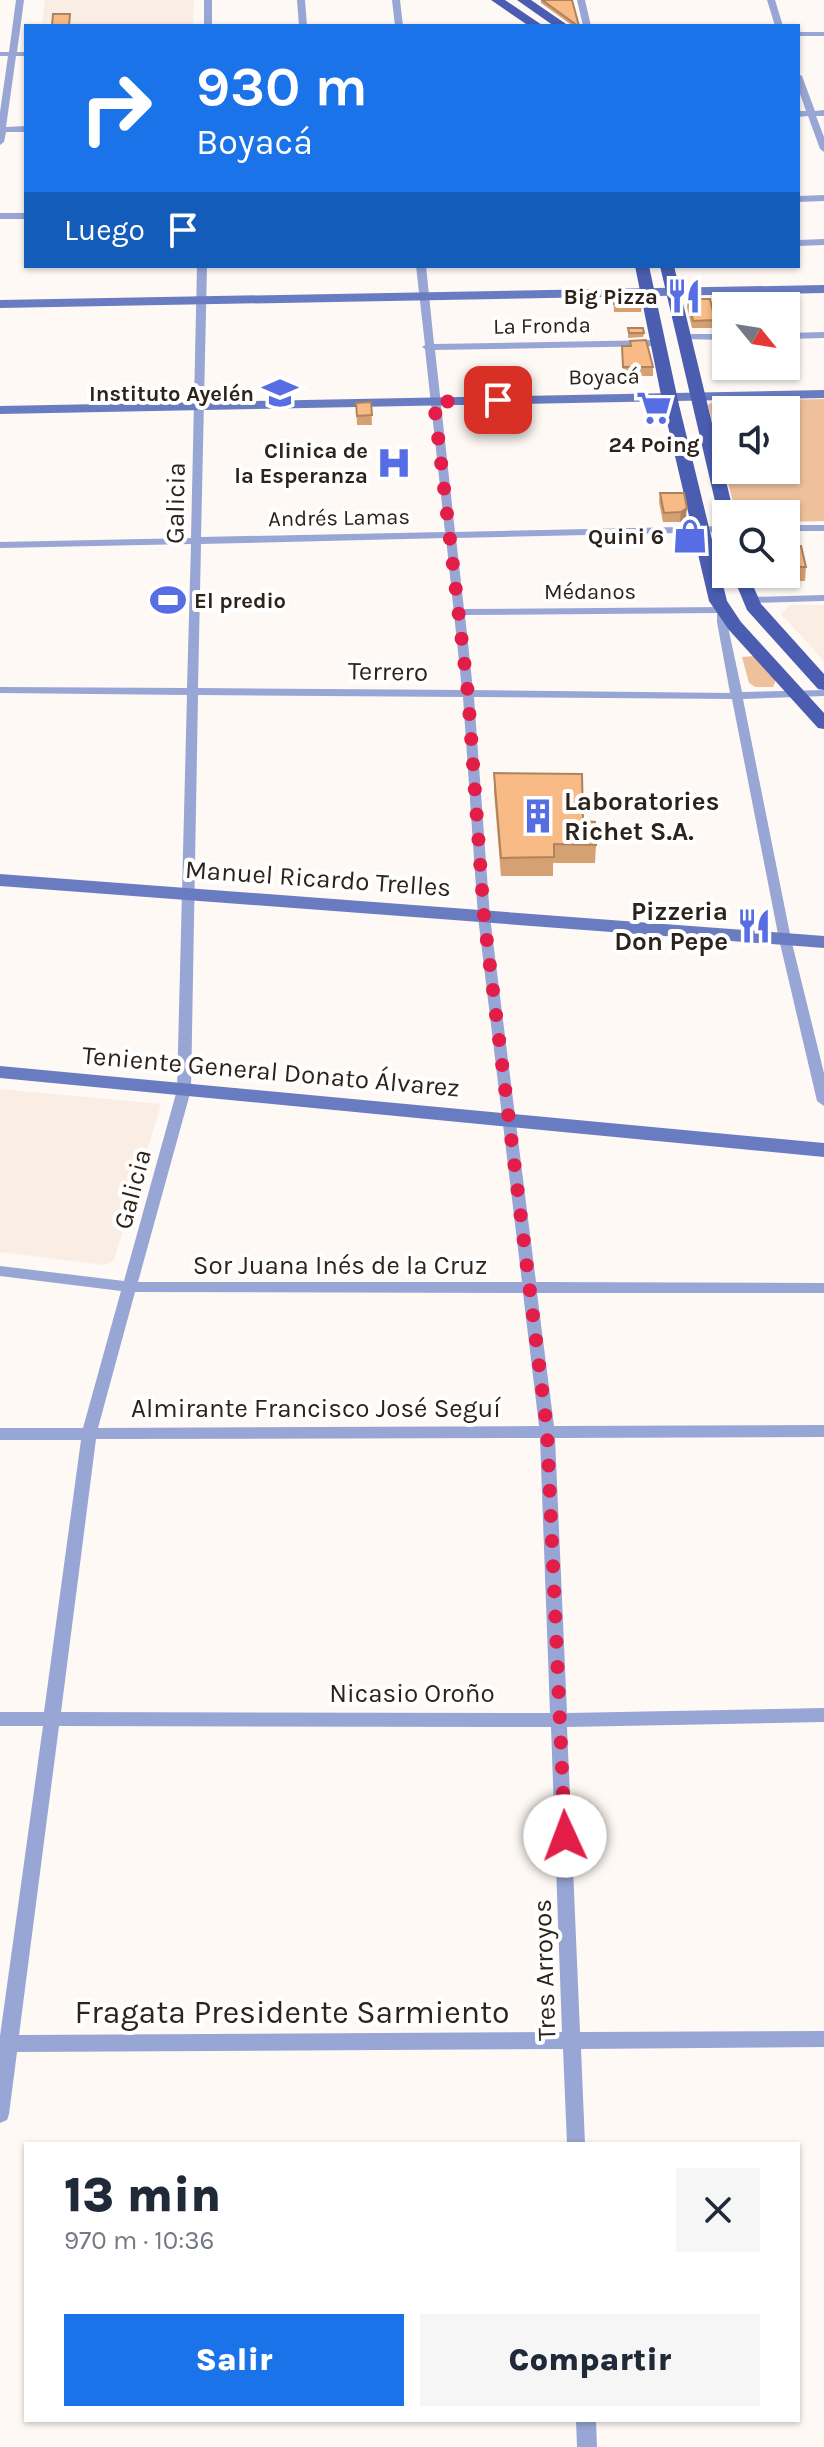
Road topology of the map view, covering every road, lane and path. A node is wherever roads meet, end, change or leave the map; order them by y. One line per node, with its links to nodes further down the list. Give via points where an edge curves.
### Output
1 (20, 0): 19 (street)
2 (208, 0): 9 (street)
3 (301, 0): 10 (street)
4 (396, 0): 11 (street)
5 (497, 0): 12 (main road)
6 (523, 0): 13 (main road)
7 (581, 0): 14 (street)
8 (771, 0): 15 (street)
9 (208, 24)
10 (303, 24)
11 (399, 24)
12 (534, 24)
13 (560, 24)
14 (587, 24)
15 (778, 24)
16 (800, 34): 17 (street)
17 (824, 34)
18 (0, 54): 19 (street)
19 (12, 54): 20 (street); 26 (street)
20 (24, 54)
21 (800, 81): 24 (street)
22 (824, 113): 24 (street)
23 (800, 114): 24 (street)
24 (813, 114): 28 (street)
25 (24, 129): 26 (street)
26 (1, 130): 27 (street)
27 (0, 142)
28 (824, 149)
29 (824, 198): 30 (street)
30 (800, 199)
31 (0, 216): 32 (street)
32 (24, 216)
33 (824, 242): 34 (street)
34 (800, 243)
35 (202, 268): 43 (street, Galicia)
36 (421, 268): 42 (street, Tres Arroyos)
37 (642, 268): 40 (main road)
38 (668, 268): 41 (main road)
39 (824, 289): 41 (street)
40 (647, 292): 41 (street); 42 (street); 49 (main road)
41 (674, 292): 47 (main road)
42 (423, 297): 43 (street); 50 (street, Tres Arroyos)
43 (202, 301): 44 (street); 55 (street, Galicia)
44 (0, 304)
45 (824, 335): 46 (street)
46 (800, 336)
47 (684, 337): 48 (street); 52 (main road)
48 (712, 337)
49 (658, 343): 50 (street, La Fronda); 53 (main road)
50 (427, 347): 54 (street, Tres Arroyos)
51 (824, 394): 52 (street, Boyacá)
52 (699, 396): 53 (street, Boyacá); 57 (main road)
53 (669, 397): 54 (street, Boyacá); 60 (main road)
54 (434, 402): 55 (street, Boyacá); 62 (street, Tres Arroyos)
55 (200, 406): 56 (street, Boyacá); 63 (street, Galicia)
56 (0, 410)
57 (723, 500)
58 (800, 528): 59 (street)
59 (824, 528)
60 (701, 530): 61 (street, Andrés Lamas); 62 (street, Andrés Lamas); 68 (main road)
61 (712, 530)
62 (450, 534): 63 (street, Andrés Lamas); 69 (street, Tres Arroyos)
63 (198, 539): 64 (street, Andrés Lamas); 72 (street, Galicia)
64 (0, 545)
65 (745, 588): 67 (main road)
66 (824, 598): 67 (street)
67 (749, 600): 70 (main road)
68 (723, 610): 69 (street, Médanos); 75 (main road); 76 (street)
69 (458, 612): 74 (street, Tres Arroyos)
70 (824, 685)
71 (0, 690): 72 (street, Terrero)
72 (194, 691): 74 (street, Terrero); 79 (street, Galicia)
73 (824, 693): 75 (street, Terrero)
74 (468, 694): 76 (street, Terrero); 80 (street, Tres Arroyos)
75 (798, 695): 76 (street, Terrero); 77 (main road)
76 (737, 696): 81 (street)
77 (824, 724)
78 (0, 880): 79 (street, Manuel Ricardo Trelles)
79 (187, 894): 80 (street, Manuel Ricardo Trelles); 84 (street, Galicia)
80 (484, 917): 81 (street, Manuel Ricardo Trelles); 86 (street, Tres Arroyos)
81 (785, 939): 82 (street, Manuel Ricardo Trelles); 85 (street)
82 (824, 942)
83 (0, 1072): 84 (street, Teniente General Donato Álvarez)
84 (184, 1090): 86 (street, Teniente General Donato Álvarez); 89 (street, Galicia)
85 (824, 1101)
86 (508, 1118): 87 (street, Teniente General Donato Álvarez); 91 (street, Tres Arroyos)
87 (824, 1150)
88 (0, 1271): 89 (street, Sor Juana Inés de la Cruz)
89 (131, 1287): 91 (street, Sor Juana Inés de la Cruz); 95 (street, Galicia)
90 (824, 1288): 91 (street, Sor Juana Inés de la Cruz)
91 (530, 1290): 92 (street, Tres Arroyos)
92 (547, 1430): 93 (street, Almirante Francisco José Seguí); 95 (street, Almirante Francisco José Seguí); 99 (street, Tres Arroyos)
93 (824, 1431)
94 (0, 1434): 95 (street, Almirante Francisco José Seguí)
95 (89, 1434): 98 (street, Galicia)
96 (824, 1715): 99 (street, Nicasio Oroño)
97 (0, 1719): 98 (street, Nicasio Oroño)
98 (53, 1719): 99 (street, Nicasio Oroño); 102 (street, Galicia)
99 (561, 1720): 101 (street, Tres Arroyos)
100 (824, 2039): 101 (street, Fragata Presidente Sarmiento)
101 (572, 2040): 102 (street, Fragata Presidente Sarmiento); 104 (street, Tres Arroyos)
102 (4, 2044): 103 (street, Galicia)
103 (0, 2114)
104 (576, 2142)
105 (586, 2422): 106 (street)
106 (587, 2447)

